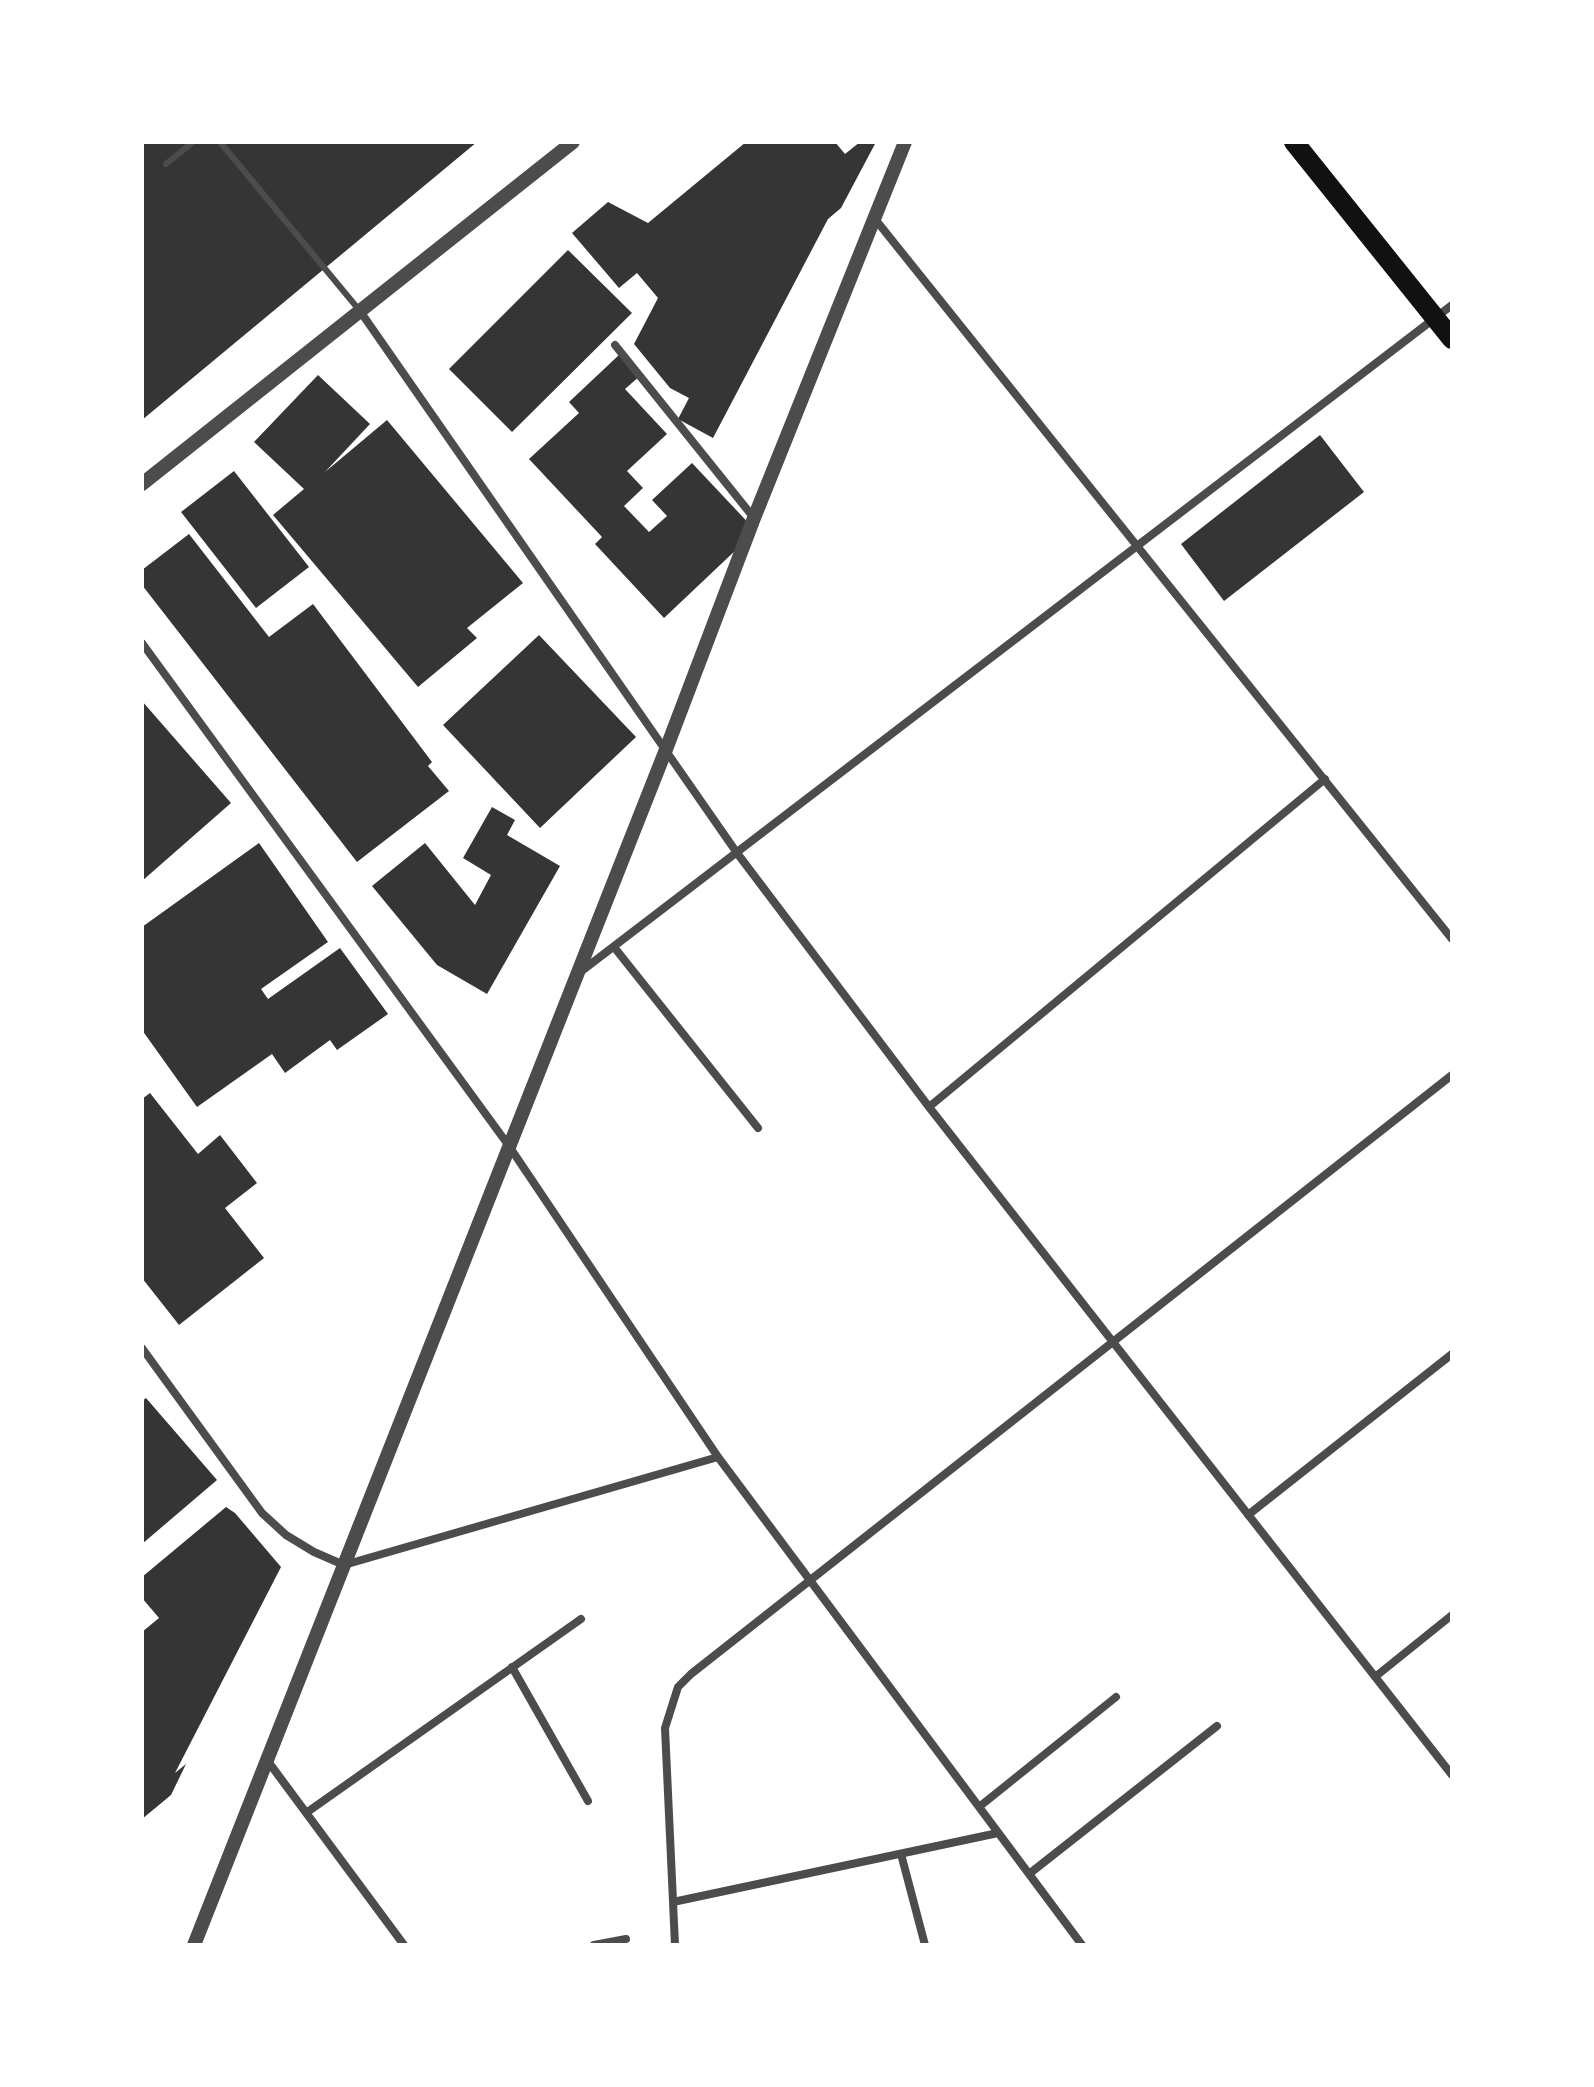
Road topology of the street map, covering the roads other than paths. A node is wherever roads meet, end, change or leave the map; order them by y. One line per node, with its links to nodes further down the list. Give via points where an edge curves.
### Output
1 (193, 142): 6 (lane)
2 (220, 142): 9 (lane)
3 (573, 142): 9 (street)
4 (905, 142): 7 (street)
5 (1294, 142): 10 (main road)
6 (166, 164)
7 (875, 219): 14 (street); 15 (street)
8 (1452, 305): 10 (street)
9 (360, 311): 13 (street); 17 (street)
10 (1435, 318): 11 (main road); 15 (street)
11 (1452, 339)
12 (615, 345): 14 (street)
13 (142, 484)
14 (754, 518): 17 (street)
15 (1139, 545): 18 (street); 19 (street)
16 (144, 650): 26 (street)
17 (665, 752): 19 (street); 22 (street)
18 (1325, 779): 20 (street); 24 (street)
19 (737, 853): 21 (street); 24 (street)
20 (1452, 939)
21 (614, 947): 22 (street); 25 (street)
22 (576, 976): 26 (street)
23 (1452, 1075): 27 (street)
24 (929, 1107): 27 (street)
25 (758, 1128)
26 (509, 1146): 30 (street); 32 (street)
27 (1114, 1343): 31 (street); 33 (street)
28 (142, 1348): 32 (street, via 262,1513 286,1535)
29 (1452, 1354): 31 (street)
30 (718, 1457): 32 (street); 33 (street)
31 (1248, 1515): 37 (street)
32 (344, 1565): 40 (street)
33 (811, 1581): 43 (street); 48 (street, via 678,1687 665,1728)
34 (1452, 1615): 37 (street)
35 (581, 1619): 36 (street)
36 (512, 1667): 42 (street); 44 (street)
37 (1375, 1677): 41 (street)
38 (1116, 1697): 43 (street)
39 (1217, 1726): 47 (street)
40 (267, 1760): 44 (street); 50 (street)
41 (1452, 1775)
42 (588, 1801)
43 (979, 1807): 45 (street)
44 (306, 1813): 51 (street)
45 (998, 1833): 46 (street); 47 (street)
46 (901, 1854): 48 (street); 54 (street)
47 (1029, 1874): 55 (street)
48 (673, 1902): 53 (street)
49 (626, 1939): 52 (street)
50 (194, 1945)
51 (404, 1945)
52 (594, 1945)
53 (675, 1945)
54 (925, 1945)
55 (1082, 1945)

